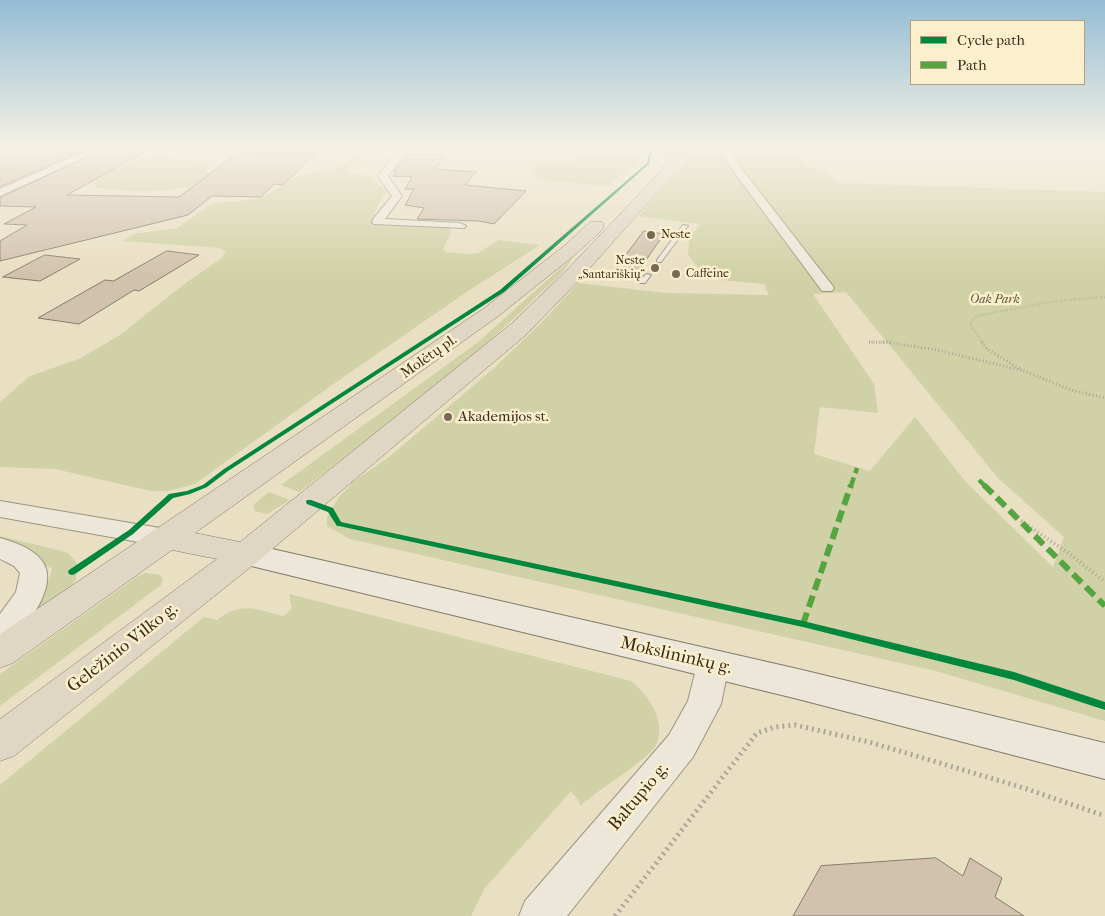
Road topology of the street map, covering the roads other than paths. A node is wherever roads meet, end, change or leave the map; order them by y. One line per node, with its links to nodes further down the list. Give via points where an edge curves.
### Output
1 (395, 190): 5 (street, via 397,196 378,222)
2 (633, 190): 12 (highway, Molėtų pl., via 570,250 523,289)
3 (652, 190): 14 (highway, via 518,329)
4 (752, 190): 10 (street)
5 (460, 226)
6 (685, 226): 7 (lane)
7 (659, 261)
8 (648, 275): 9 (lane)
9 (643, 282)
10 (827, 288)
11 (0, 508): 12 (street)
12 (166, 538): 14 (highway); 16 (highway)
13 (0, 547): 15 (street, via 30,564 35,575 31,594)
14 (246, 554): 17 (main road, Mokslininkų g.); 18 (highway, Geležinio Vilko g.)
15 (0, 634)
16 (0, 653)
17 (714, 665): 19 (main road, Mokslininkų g.); 20 (street, Baltupio g., via 704,704 680,746)
18 (0, 743)
19 (1105, 761)
20 (540, 916)

